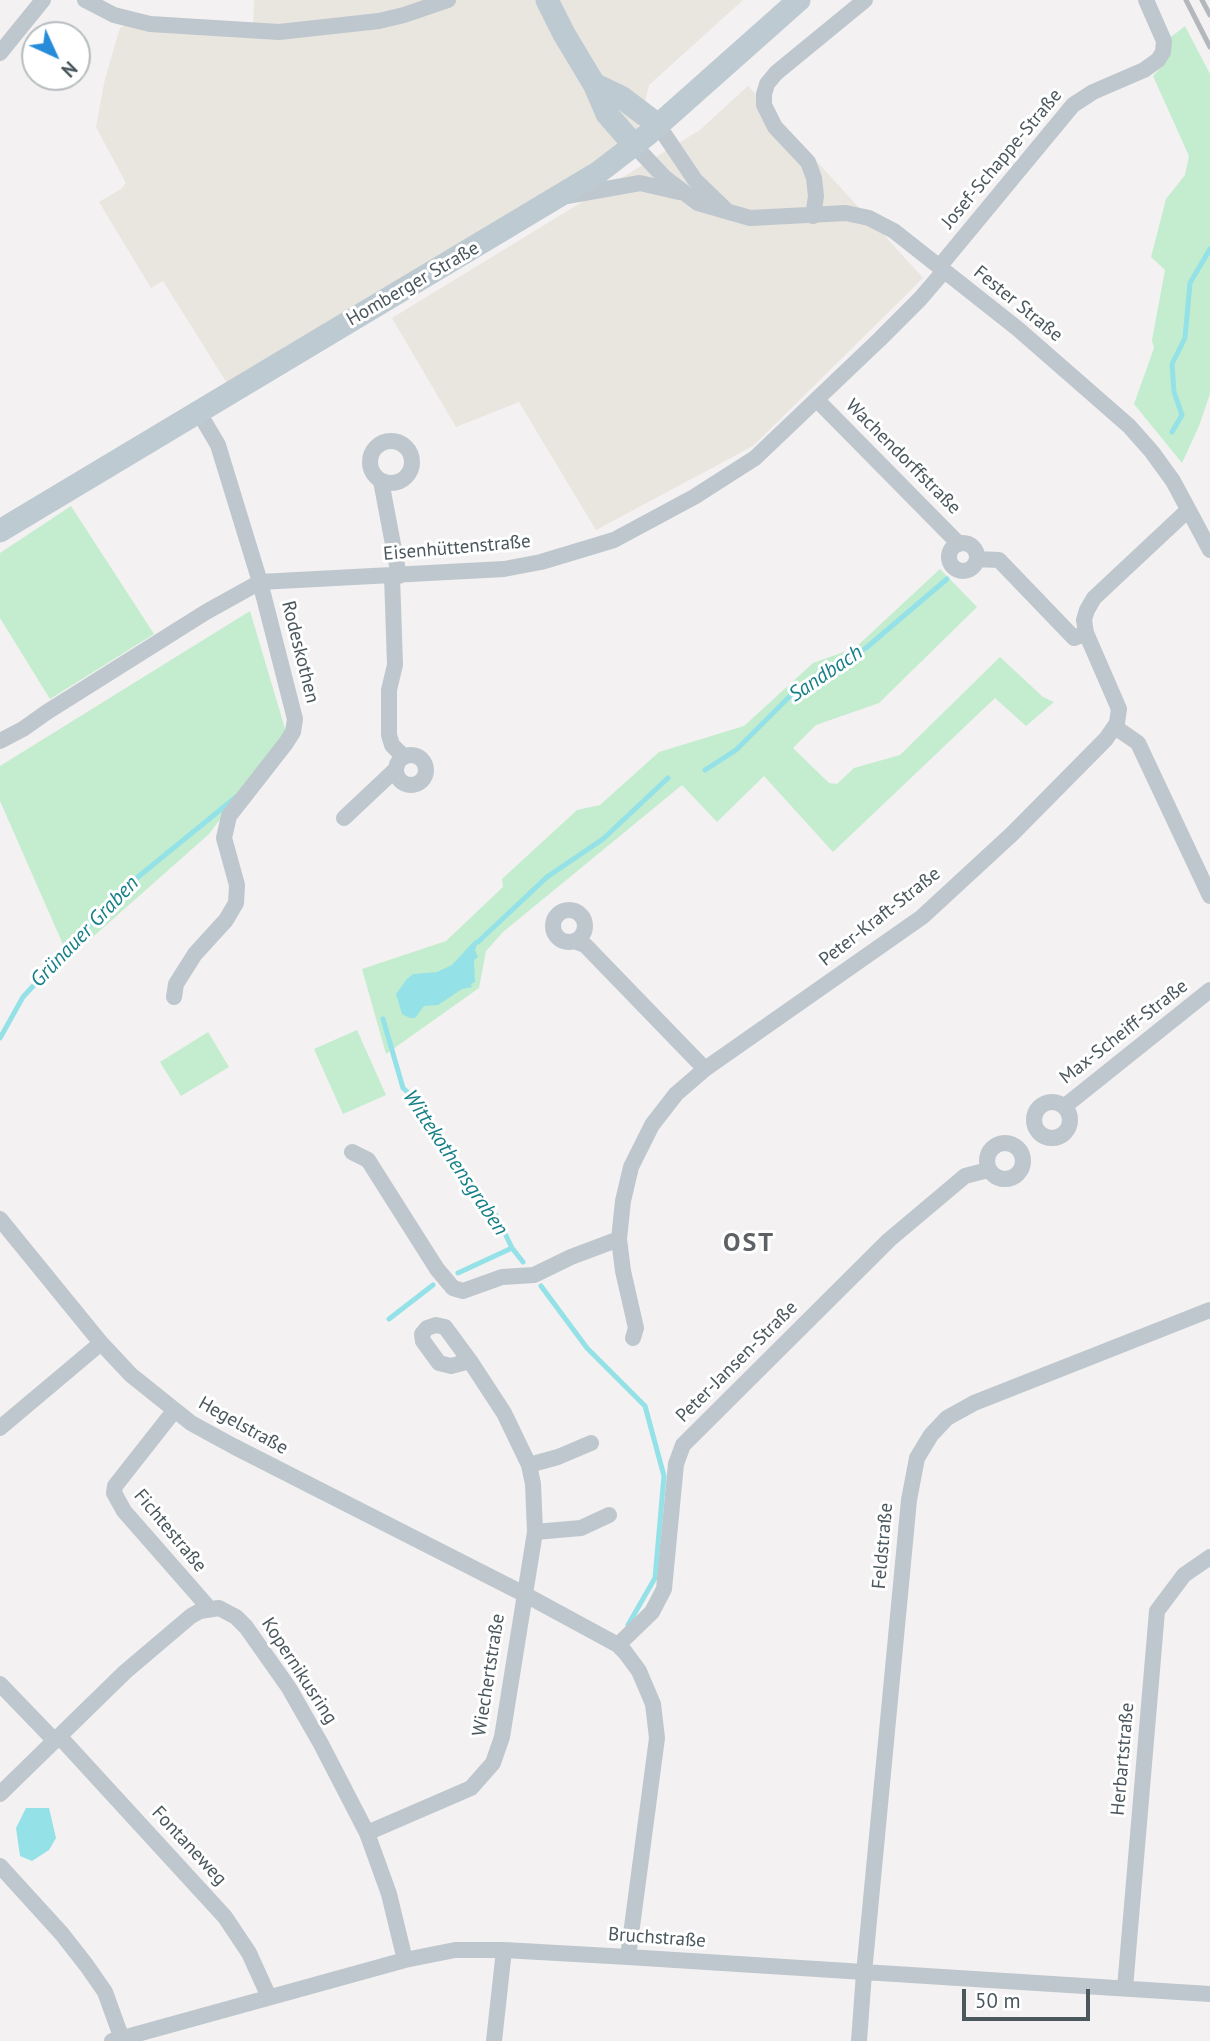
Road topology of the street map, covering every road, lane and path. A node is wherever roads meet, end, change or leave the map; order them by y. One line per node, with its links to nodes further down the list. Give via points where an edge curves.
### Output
1 (43, 0): 8 (street)
2 (85, 0): 3 (street, via 114,15 150,24 253,32 379,21)
3 (448, 0)
4 (547, 0): 9 (main road)
5 (865, 0): 15 (street, via 776,73 764,94 775,127 808,162 816,197)
6 (1146, 0): 16 (street, Josef-Schappe-Straße, via 1164,41 1158,60 1073,105)
7 (792, 6): 10 (main road, Homberger Straße)
8 (0, 54)
9 (594, 84): 10 (main road); 11 (main road, via 607,114)
10 (659, 125): 11 (main road, Homberger Straße); 14 (street, via 695,180)
11 (634, 145): 12 (street, Fester Straße); 13 (main road, Homberger Straße)
12 (683, 192): 13 (street, Fester Straße, via 640,183); 14 (street, Fester Straße, via 698,203)
13 (561, 197): 18 (main road, Homberger Straße)
14 (727, 212): 15 (street, Fester Straße, via 750,218)
15 (813, 216): 16 (street, Fester Straße, via 869,218 894,231)
16 (942, 269): 17 (street, Eisenhüttenstraße, via 920,299); 20 (street, Fester Straße, via 1129,426 1173,481)
17 (818, 401): 23 (street, Wachendorffstraße); 26 (street, Eisenhüttenstraße, via 755,458 694,498 604,544 503,569)
18 (198, 411): 21 (main road, Homberger Straße); 27 (street, Rodeskothen, via 218,445)
19 (381, 481): 26 (street)
20 (1188, 510): 22 (street, Fester Straße); 28 (street, via 1094,598 1084,621)
21 (2, 525)
22 (1205, 532): 24 (street, Fester Straße)
23 (959, 544): 25 (street, Wachendorffstraße, via 975,549); 25 (street, Wachendorffstraße, via 949,557 956,569 970,569)
24 (1210, 550)
25 (977, 559): 28 (street, Wachendorffstraße, via 999,560 1074,638)
26 (396, 576): 27 (street, Eisenhüttenstraße); 31 (street, via 389,735 400,763)
27 (260, 582): 30 (street, Eisenhüttenstraße); 35 (street, Rodeskothen, via 295,719 293,732 229,816 224,838 237,885 236,903 195,954 176,984)
28 (1086, 633): 29 (street, via 1119,709)
29 (1115, 727): 32 (street, via 1138,743); 36 (street, Peter-Kraft-Straße, via 1012,834 922,917)
30 (0, 741)
31 (344, 818)
32 (1210, 897)
33 (573, 941): 36 (street, via 584,945)
34 (1210, 990): 37 (street, Max-Scheiff-Straße)
35 (174, 997)
36 (705, 1069): 42 (street, Peter-Kraft-Straße, via 676,1094 652,1125 631,1167)
37 (1065, 1106): 38 (street, Max-Scheiff-Straße, via 1054,1102 1042,1105); 38 (street, Max-Scheiff-Straße, via 1070,1118 1065,1133)
38 (1026, 1138): 40 (street, via 994,1147 987,1158); 40 (street, Peter-Jansen-Straße, via 1017,1175 998,1178)
39 (352, 1153): 42 (street, via 368,1160 437,1269 453,1288 463,1292 502,1278 534,1275)
40 (989, 1170): 56 (street, Peter-Jansen-Straße, via 965,1176 889,1240 682,1445 676,1464 664,1589 652,1612)
41 (0, 1219): 45 (street, Hegelstraße)
42 (619, 1239): 44 (street, Peter-Kraft-Straße, via 636,1328)
43 (1210, 1310): 65 (street, Feldstraße, via 974,1403 947,1418 917,1458 909,1500)
44 (632, 1338)
45 (101, 1343): 47 (street, Hegelstraße); 48 (street)
46 (470, 1361): 50 (street, Wiechertstraße, via 504,1413)
47 (174, 1411): 54 (street, Hegelstraße, via 233,1446); 55 (street, Fichtestraße, via 114,1493 124,1511)
48 (0, 1428)
49 (591, 1443): 50 (street)
50 (528, 1465): 52 (street, Wiechertstraße)
51 (609, 1515): 52 (street, via 581,1528)
52 (536, 1532): 54 (street, Wiechertstraße)
53 (1210, 1557): 66 (street, Herbartstraße, via 1184,1575 1157,1611)
54 (524, 1594): 56 (street); 60 (street, Wiechertstraße, via 502,1737 493,1763 471,1788)
55 (209, 1608): 58 (street, via 191,1616 125,1672); 60 (street, Kopernikusring, via 228,1612 246,1627 289,1688)
56 (618, 1646): 63 (street, via 639,1671 653,1704 657,1738)
57 (0, 1684): 58 (street, Fontaneweg)
58 (57, 1738): 59 (street); 68 (street, Fontaneweg, via 225,1917 249,1953)
59 (0, 1794)
60 (367, 1833): 64 (street, Kopernikusring)
61 (0, 1866): 70 (street, via 62,1934 105,1992)
62 (503, 1950): 63 (street, Bruchstraße); 64 (street, Bruchstraße, via 455,1950); 71 (street)
63 (628, 1957): 65 (street, Bruchstraße)
64 (405, 1960): 68 (street, Bruchstraße)
65 (864, 1973): 66 (street, Bruchstraße); 72 (street, Feldstraße)
66 (1125, 1988): 67 (street, Bruchstraße)
67 (1210, 1994)
68 (269, 1997): 69 (street, Bruchstraße)
69 (146, 2037): 70 (street, Bruchstraße)
70 (117, 2040)
71 (494, 2041)
72 (859, 2041)

